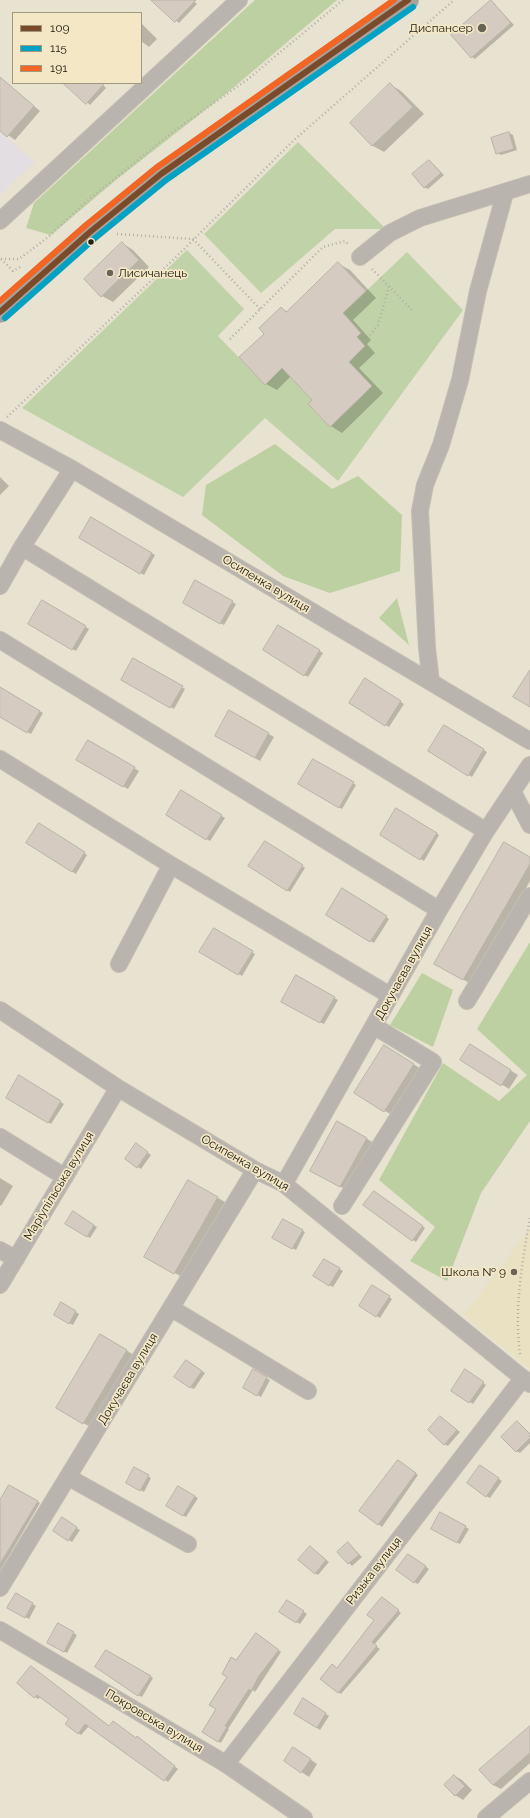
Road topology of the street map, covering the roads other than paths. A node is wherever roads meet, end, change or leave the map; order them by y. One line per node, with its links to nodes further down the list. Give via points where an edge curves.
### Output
1 (239, 0): 5 (street)
2 (408, 0): 7 (main road, via 161,174)
3 (530, 184): 4 (street)
4 (505, 193): 6 (street, via 420,218 390,233); 13 (street, via 478,291 460,380 425,485 420,511)
5 (0, 221)
6 (360, 257)
7 (3, 302)
8 (3, 424): 9 (street, Осипенка вулиця)
9 (72, 469): 10 (street); 13 (street, Осипенка вулиця)
10 (22, 548): 11 (street); 19 (street)
11 (0, 586)
12 (0, 640): 22 (street)
13 (431, 682): 14 (street, Осипенка вулиця)
14 (530, 741)
15 (0, 759): 20 (street)
16 (530, 766): 17 (street, Докучаєва вулиця)
17 (513, 792): 18 (street); 19 (street, Докучаєва вулиця)
18 (530, 825)
19 (486, 830): 22 (street, Докучаєва вулиця)
20 (170, 865): 23 (street); 24 (street)
21 (530, 896): 25 (street)
22 (439, 910): 24 (street, Докучаєва вулиця)
23 (119, 964)
24 (392, 996): 27 (street, Докучаєва вулиця)
25 (467, 1001)
26 (0, 1010): 28 (street, Осипенка вулиця)
27 (374, 1026): 32 (street, Докучаєва вулиця); 33 (street, via 433,1062)
28 (118, 1088): 30 (street, Осипенка вулиця); 31 (street, Маріупільська вулиця)
29 (0, 1137): 31 (street)
30 (255, 1170): 32 (street, Осипенка вулиця); 37 (street, Докучаєва вулиця)
31 (65, 1177): 35 (street, Маріупільська вулиця)
32 (284, 1184): 38 (street, Осипенка вулиця)
33 (342, 1206)
34 (0, 1250): 35 (street)
35 (16, 1259): 36 (street, Маріупільська вулиця)
36 (0, 1284)
37 (171, 1308): 39 (street); 40 (street, Докучаєва вулиця)
38 (527, 1381): 44 (street, Ризька вулиця)
39 (308, 1391)
40 (68, 1477): 41 (street); 42 (street, Докучаєва вулиця)
41 (188, 1544)
42 (0, 1588)
43 (0, 1630): 44 (street, Покровська вулиця)
44 (226, 1764): 46 (street, Покровська вулиця)
45 (530, 1781): 47 (street)
46 (304, 1818)
47 (486, 1818)

